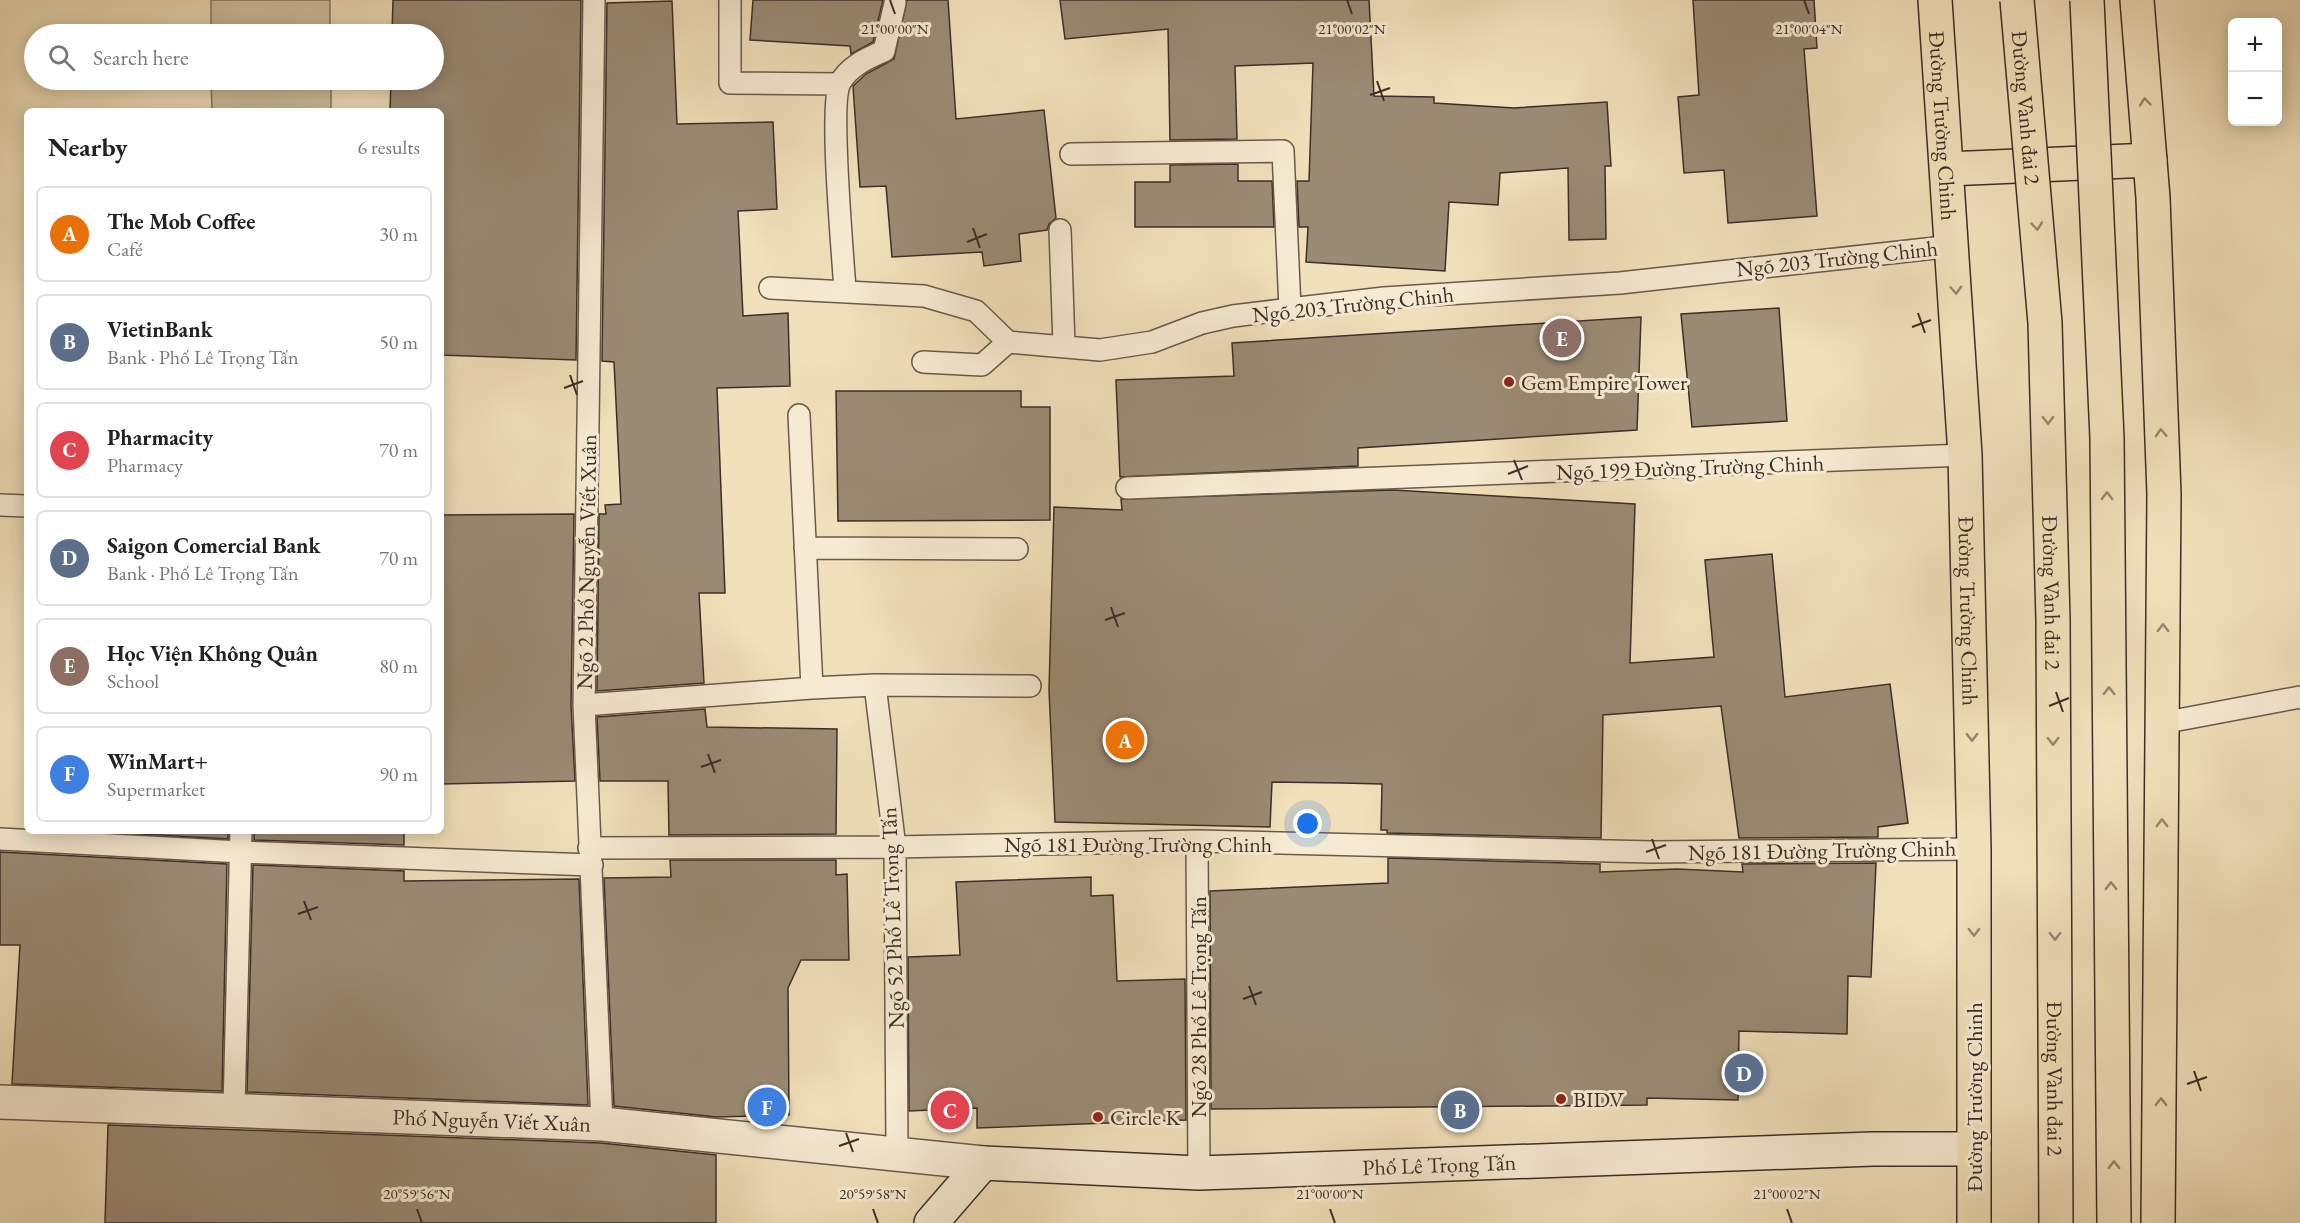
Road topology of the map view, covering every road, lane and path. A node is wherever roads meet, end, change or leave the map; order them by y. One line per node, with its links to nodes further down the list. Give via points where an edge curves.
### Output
1 (594, 0): 31 (lane, Ngõ 2 Phố Nguyễn Viết Xuân)
2 (730, 0): 8 (lane, via 730,83)
3 (1935, 0): 11 (main road, Đường Trường Chinh)
4 (2017, 0): 48 (main road, Đường Vành đai 2, one-way to 48, bridge, via 2045,323 2053,644)
5 (2087, 0): 49 (main road, one-way to 5, bridge, via 2107,438)
6 (2137, 0): 10 (main road, one-way to 6)
7 (895, 3): 8 (lane, via 884,51 859,63)
8 (839, 84): 15 (lane, via 837,122)
9 (1071, 154): 16 (lane, via 1283,151)
10 (2150, 160): 11 (main road); 32 (main road, one-way to 10, via 2164,494)
11 (1947, 169): 13 (main road, Đường Trường Chinh)
12 (1060, 231): 18 (lane)
13 (1953, 246): 16 (lane, Ngõ 203 Trường Chinh, via 1620,283 1384,298); 21 (main road, Đường Trường Chinh, one-way to 21)
14 (770, 288): 15 (lane)
15 (845, 290): 17 (lane, via 924,296 976,311)
16 (1290, 309): 18 (lane, Ngõ 203 Trường Chinh, via 1202,323 1152,342 1100,350)
17 (1008, 342): 18 (lane, Ngõ 203 Trường Chinh); 19 (lane, via 982,365)
18 (1064, 345)
19 (923, 362)
20 (799, 415): 25 (lane)
21 (1965, 455): 22 (lane, Ngõ 199 Đường Trường Chinh); 37 (main road, Đường Trường Chinh, one-way to 37)
22 (1127, 488)
23 (0, 505): 24 (lane)
24 (24, 506)
25 (805, 548): 26 (lane); 29 (lane)
26 (1017, 549)
27 (875, 685): 28 (lane); 29 (lane); 36 (lane, Ngõ 52 Phố Lê Trọng Tấn)
28 (1030, 686)
29 (812, 688): 31 (lane)
30 (2300, 697): 32 (lane)
31 (584, 705): 38 (lane, Ngõ 2 Phố Nguyễn Viết Xuân)
32 (2162, 723): 50 (main road, one-way to 32)
33 (0, 839): 35 (lane, Ngõ 181 Đường Trường Chinh)
34 (1197, 841): 36 (lane, Ngõ 181 Đường Trường Chinh); 37 (lane, Ngõ 181 Đường Trường Chinh, via 1652,852); 45 (lane, Ngõ 28 Phố Lê Trọng Tấn)
35 (241, 842): 38 (lane, Ngõ 181 Đường Trường Chinh); 40 (lane)
36 (895, 847): 38 (lane, Ngõ 181 Đường Trường Chinh); 43 (lane, Ngõ 52 Phố Lê Trọng Tấn)
37 (1974, 849): 42 (main road, Đường Trường Chinh, one-way to 42)
38 (591, 856): 41 (lane, Ngõ 2 Phố Nguyễn Viết Xuân)
39 (0, 1102): 40 (main road, Phố Nguyễn Viết Xuân)
40 (234, 1109): 41 (main road, Phố Nguyễn Viết Xuân)
41 (602, 1124): 43 (main road, Phố Nguyễn Viết Xuân)
42 (1974, 1149): 45 (main road, Phố Lê Trọng Tấn, via 1872,1149); 47 (main road, Đường Trường Chinh)
43 (897, 1152): 44 (main road, Phố Nguyễn Viết Xuân)
44 (983, 1163): 45 (main road, Phố Lê Trọng Tấn); 46 (main road)
45 (1199, 1173)
46 (931, 1223)
47 (1974, 1223)
48 (2056, 1223)
49 (2114, 1223)
50 (2158, 1223)

